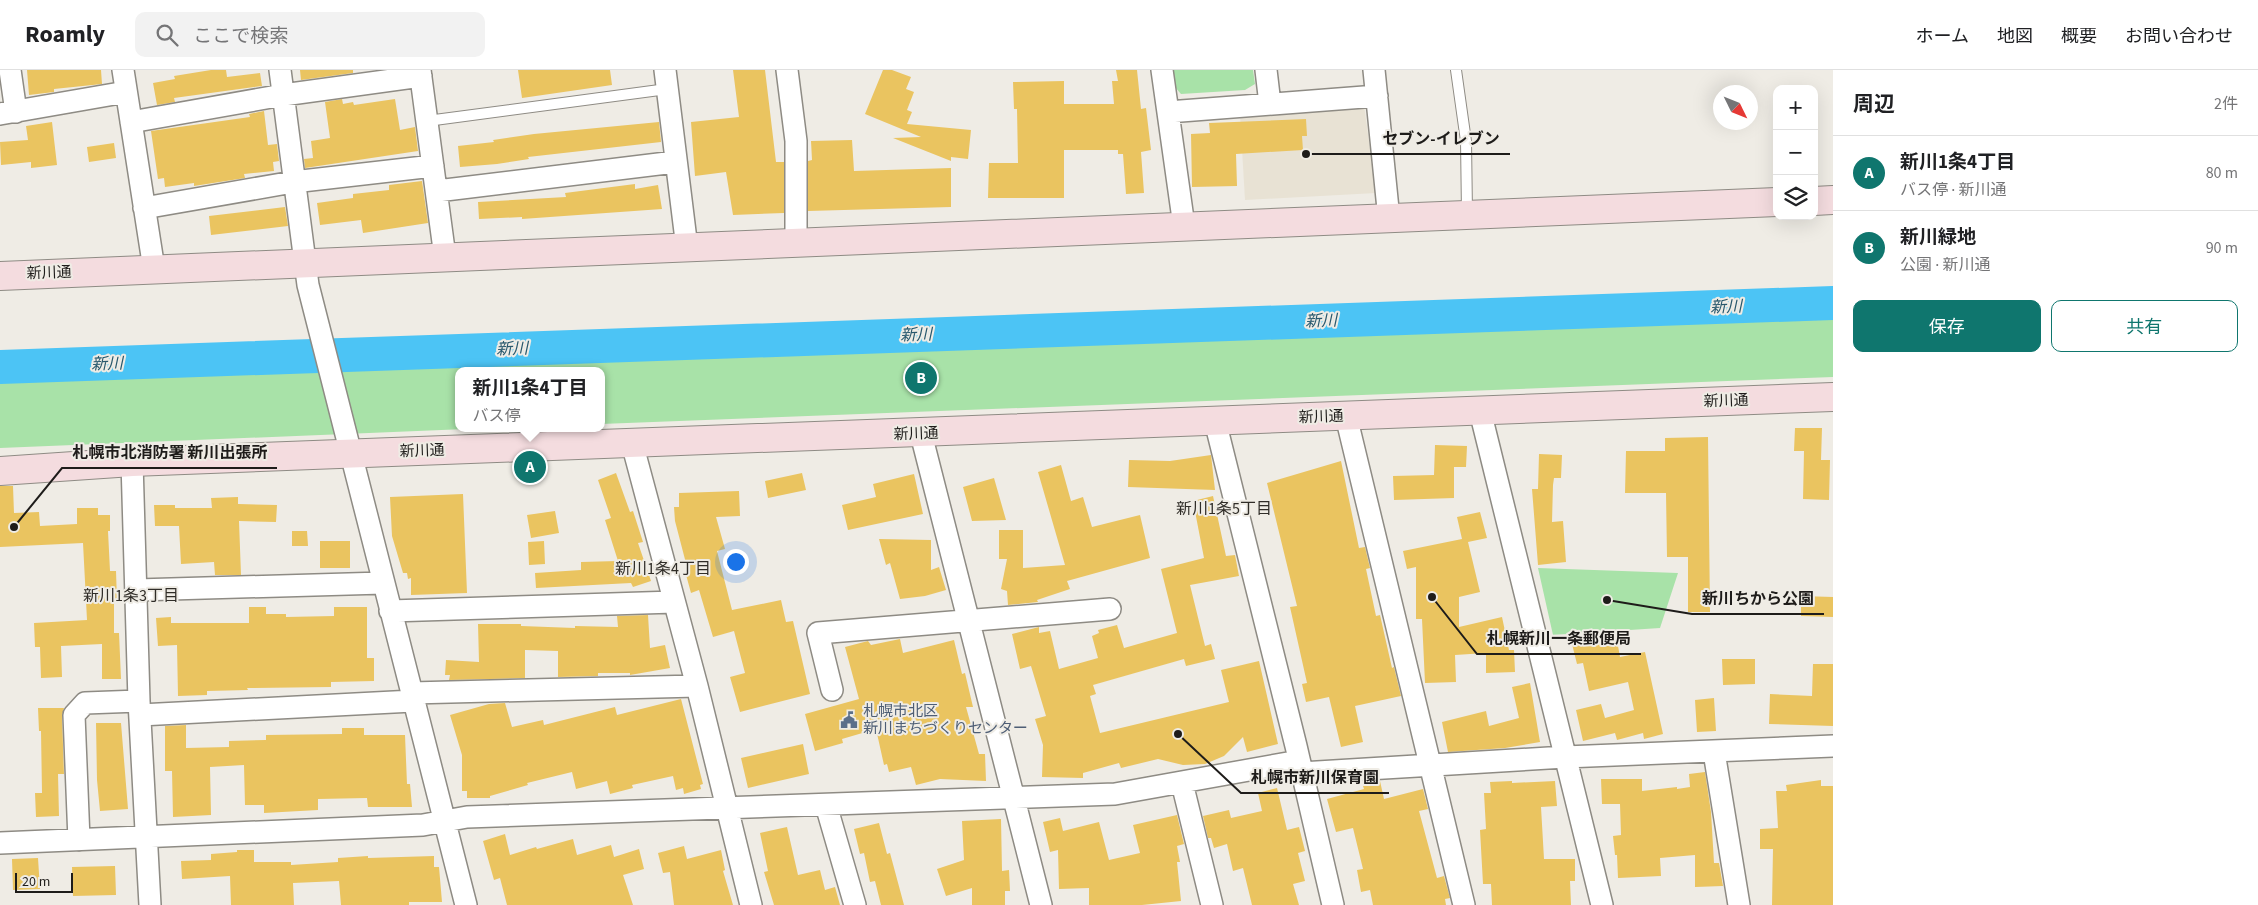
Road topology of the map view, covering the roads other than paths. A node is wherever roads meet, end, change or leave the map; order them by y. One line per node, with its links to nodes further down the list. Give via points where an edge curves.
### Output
1 (10, 70): 16 (street)
2 (123, 70): 11 (street)
3 (280, 70): 12 (street)
4 (787, 70): 30 (street, via 796,141)
5 (1162, 70): 15 (street)
6 (1266, 70): 14 (street)
7 (1374, 70): 13 (street)
8 (1456, 70): 27 (lane, via 1466,141)
9 (421, 73): 12 (street); 17 (street)
10 (666, 79): 17 (lane); 19 (street)
11 (126, 92): 16 (street); 18 (street)
12 (283, 95): 18 (street); 21 (street)
13 (1377, 96): 14 (street); 28 (street)
14 (1270, 104): 15 (street)
15 (1168, 112): 29 (street)
16 (8, 113)
17 (427, 121): 20 (street)
18 (131, 122): 26 (street)
19 (675, 162): 22 (street); 31 (street)
20 (433, 166): 21 (street); 22 (street)
21 (293, 182): 26 (street); 34 (street)
22 (437, 191): 32 (street)
23 (1833, 200): 24 (street)
24 (1818, 201)
25 (1773, 202): 27 (street, 新川通)
26 (144, 208): 33 (street)
27 (1467, 215): 28 (street, 新川通)
28 (1389, 220): 29 (street, 新川通)
29 (1184, 226): 30 (street, 新川通)
30 (796, 242): 31 (street, 新川通)
31 (687, 248): 32 (street, 新川通)
32 (445, 257): 34 (street, 新川通)
33 (154, 269): 34 (street, 新川通); 35 (street, 新川通)
34 (306, 274): 41 (street)
35 (0, 276)
36 (1833, 397): 37 (street, 新川通)
37 (1480, 411): 38 (street, 新川通); 57 (street)
38 (1346, 416): 39 (street, 新川通); 58 (street)
39 (1215, 420): 40 (street, 新川通); 59 (street)
40 (921, 434): 42 (street, 新川通); 50 (street)
41 (347, 442): 42 (street, 新川通); 43 (street, 新川通); 45 (street)
42 (632, 443): 47 (street)
43 (132, 462): 44 (street, 新川通); 46 (street)
44 (0, 471)
45 (383, 583): 46 (street); 49 (street)
46 (137, 590): 54 (street)
47 (674, 602): 49 (street); 51 (street)
48 (1110, 609): 50 (street)
49 (390, 611): 53 (street)
50 (969, 619): 52 (street, via 818,634); 61 (street)
51 (697, 686): 53 (street); 63 (street)
52 (832, 690)
53 (412, 697): 54 (street); 64 (street)
54 (140, 708): 65 (street); 66 (street, via 85,703 74,715)
55 (1833, 746): 56 (street)
56 (1714, 752): 57 (street); 77 (street)
57 (1565, 757): 58 (street); 76 (street)
58 (1430, 765): 59 (street); 75 (street)
59 (1300, 767): 60 (street); 74 (street)
60 (1182, 783): 61 (street, via 1115,794); 73 (street)
61 (1014, 798): 62 (street); 72 (street)
62 (826, 805): 63 (street); 71 (street)
63 (726, 809): 64 (street, via 467,817); 70 (street)
64 (444, 822): 65 (street); 69 (street)
65 (146, 837): 66 (street); 68 (street)
66 (79, 840): 67 (street)
67 (0, 843)
68 (150, 905)
69 (466, 905)
70 (751, 905)
71 (854, 905)
72 (1041, 905)
73 (1212, 905)
74 (1333, 905)
75 (1464, 905)
76 (1602, 905)
77 (1739, 905)

